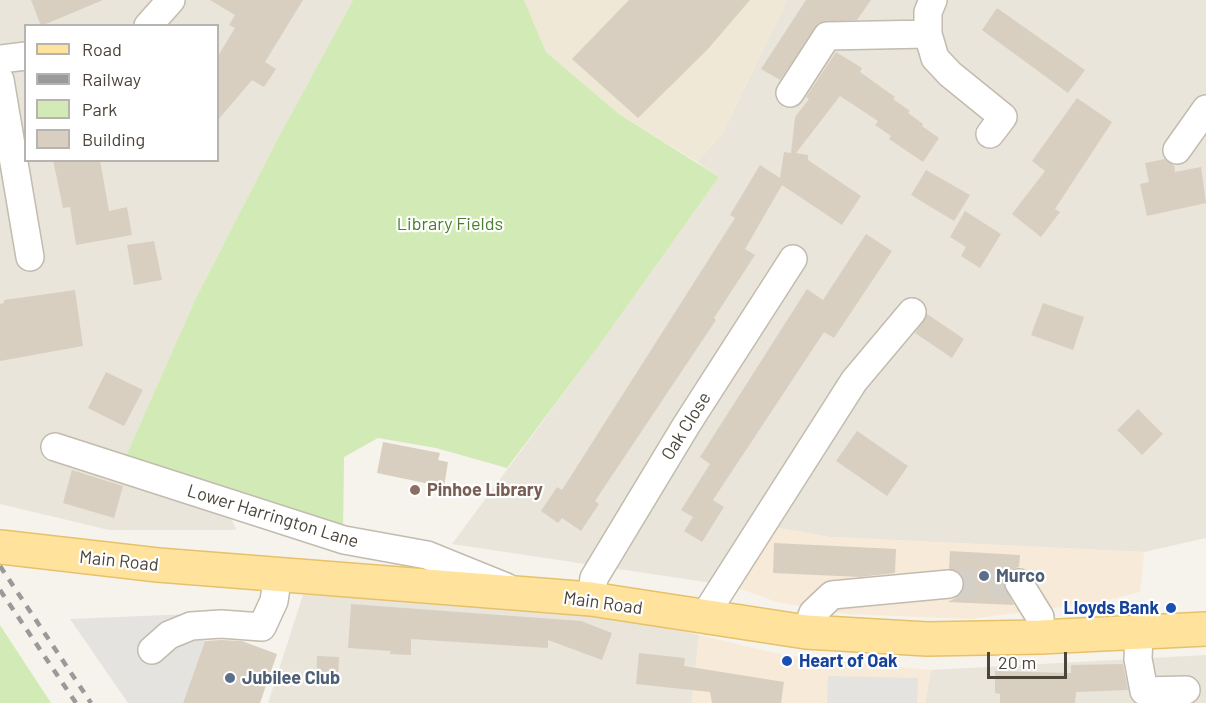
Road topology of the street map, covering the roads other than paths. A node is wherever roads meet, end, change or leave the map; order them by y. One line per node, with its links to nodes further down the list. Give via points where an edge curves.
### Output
1 (171, 0): 3 (street)
2 (933, 0): 4 (street, via 928,12)
3 (150, 24)
4 (928, 34): 8 (street, via 826,36); 10 (street, via 941,67 1003,117)
5 (24, 56): 6 (street)
6 (0, 59)
7 (0, 80): 12 (street)
8 (790, 93)
9 (1206, 109): 11 (street)
10 (990, 134)
11 (1177, 150)
12 (30, 257)
13 (793, 259): 21 (street, Oak Close, via 594,579)
14 (912, 312): 22 (street, via 854,381)
15 (56, 447): 20 (street, Lower Harrington Lane, via 344,540 427,555)
16 (3, 547): 17 (main road, Main Road, via 158,566)
17 (278, 574): 20 (main road, Main Road); 27 (street, via 274,601 262,627 191,626 169,635)
18 (1019, 583): 26 (street, via 1040,617)
19 (949, 584): 24 (street, via 832,595 813,613)
20 (524, 594): 21 (main road, Main Road)
21 (591, 599): 22 (main road, Main Road)
22 (703, 618): 24 (main road, Main Road)
23 (1206, 629): 25 (main road, Main Road)
24 (806, 633): 26 (main road, Main Road, via 927,639)
25 (1139, 633): 26 (main road, Main Road); 28 (street, via 1138,659 1144,691)
26 (1040, 637)
27 (152, 650)
28 (1186, 690)

